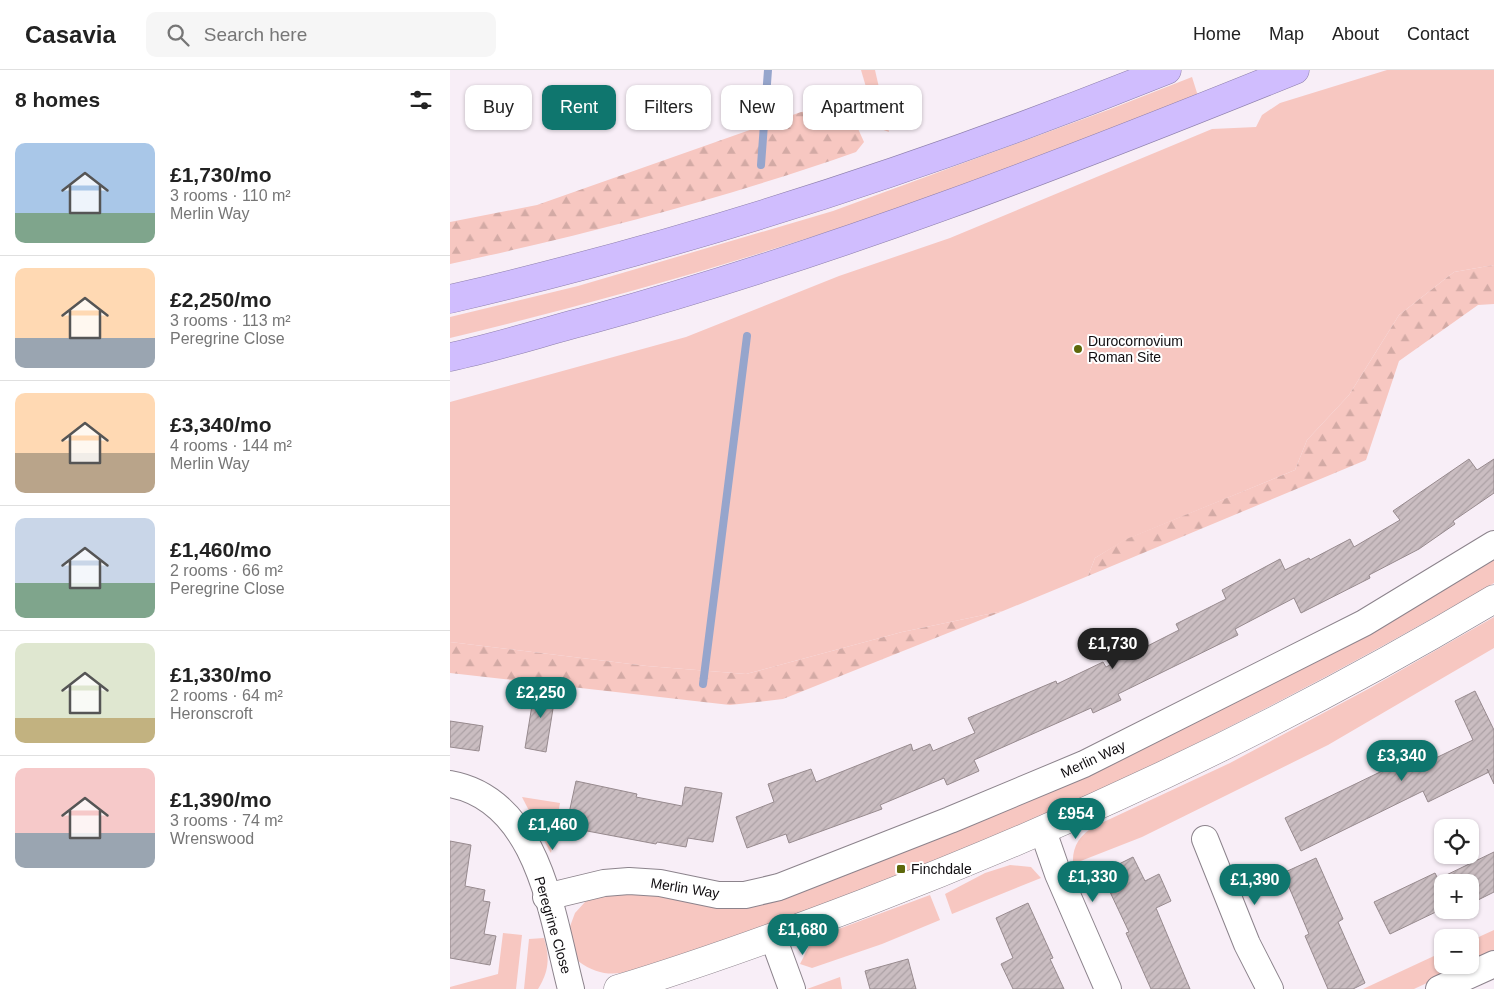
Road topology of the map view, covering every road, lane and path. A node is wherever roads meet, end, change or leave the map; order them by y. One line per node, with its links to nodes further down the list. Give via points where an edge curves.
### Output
1 (1167, 70): 3 (highway, via 786,208 564,273)
2 (1295, 70): 4 (highway, via 1022,178 858,237 698,290)
3 (450, 299)
4 (450, 357)
5 (1494, 544): 10 (street, Merlin Way, via 1364,623 1084,764 779,887 746,895 718,895 628,880)
6 (1494, 599): 8 (street, via 1325,696 1208,756)
7 (450, 784): 10 (street, Peregrine Close, via 484,796 510,817 534,858)
8 (1043, 831): 11 (street); 16 (street)
9 (1205, 839): 17 (street, via 1247,944)
10 (546, 896): 13 (street, Peregrine Close)
11 (773, 937): 14 (street); 15 (street)
12 (1494, 964): 18 (street)
13 (571, 989)
14 (618, 989)
15 (792, 989)
16 (1108, 989)
17 (1270, 989)
18 (1439, 989)

